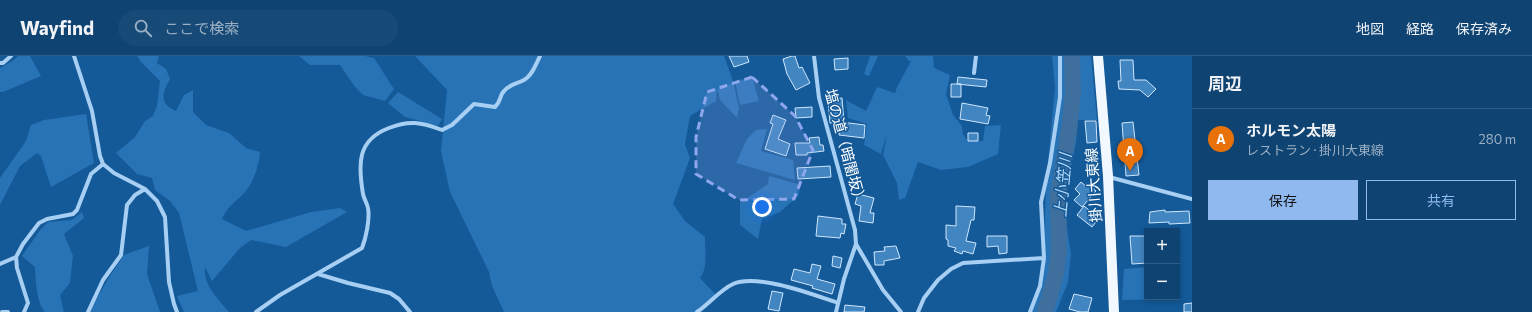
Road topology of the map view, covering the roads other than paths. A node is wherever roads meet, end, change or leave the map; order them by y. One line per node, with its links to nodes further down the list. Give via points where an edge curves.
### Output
1 (12, 56): 8 (street)
2 (74, 56): 10 (street, via 92,111)
3 (540, 56): 18 (street, via 525,79 511,84 495,107 474,104 452,125 442,130 414,122 402,123 378,132 364,147 360,160 363,194 368,209 366,238 362,248)
4 (814, 56): 14 (street, 塩の道（暗闇坂）, via 819,98 856,230)
5 (976, 56): 9 (street)
6 (1060, 56): 16 (street, via 1060,97 1041,202)
7 (1098, 56): 11 (main road, 掛川大東線)
8 (0, 63)
9 (974, 73)
10 (103, 164): 12 (street, via 114,173); 15 (street, via 91,174 77,210 73,214 47,218 39,223)
11 (1108, 176): 13 (street); 32 (main road, 掛川大東線)
12 (145, 189): 24 (street, via 135,195 127,205 121,255 103,280); 25 (street, via 157,201 166,217 169,282)
13 (1192, 199)
14 (856, 244): 19 (street); 29 (street, via 883,290)
15 (16, 257): 17 (street); 23 (street, via 28,303)
16 (1044, 258): 30 (street, via 963,263 938,280 924,298); 31 (street, via 1040,286)
17 (0, 264)
18 (318, 274): 20 (street, via 280,295); 26 (street, via 390,293)
19 (838, 303): 27 (street, via 784,285 749,281 734,283); 28 (street)
20 (259, 311)
21 (2, 312): 22 (street)
22 (8, 312)
23 (24, 312)
24 (88, 312)
25 (177, 312)
26 (410, 312)
27 (697, 312)
28 (836, 312)
29 (901, 312)
30 (918, 312)
31 (1030, 312)
32 (1114, 312)

